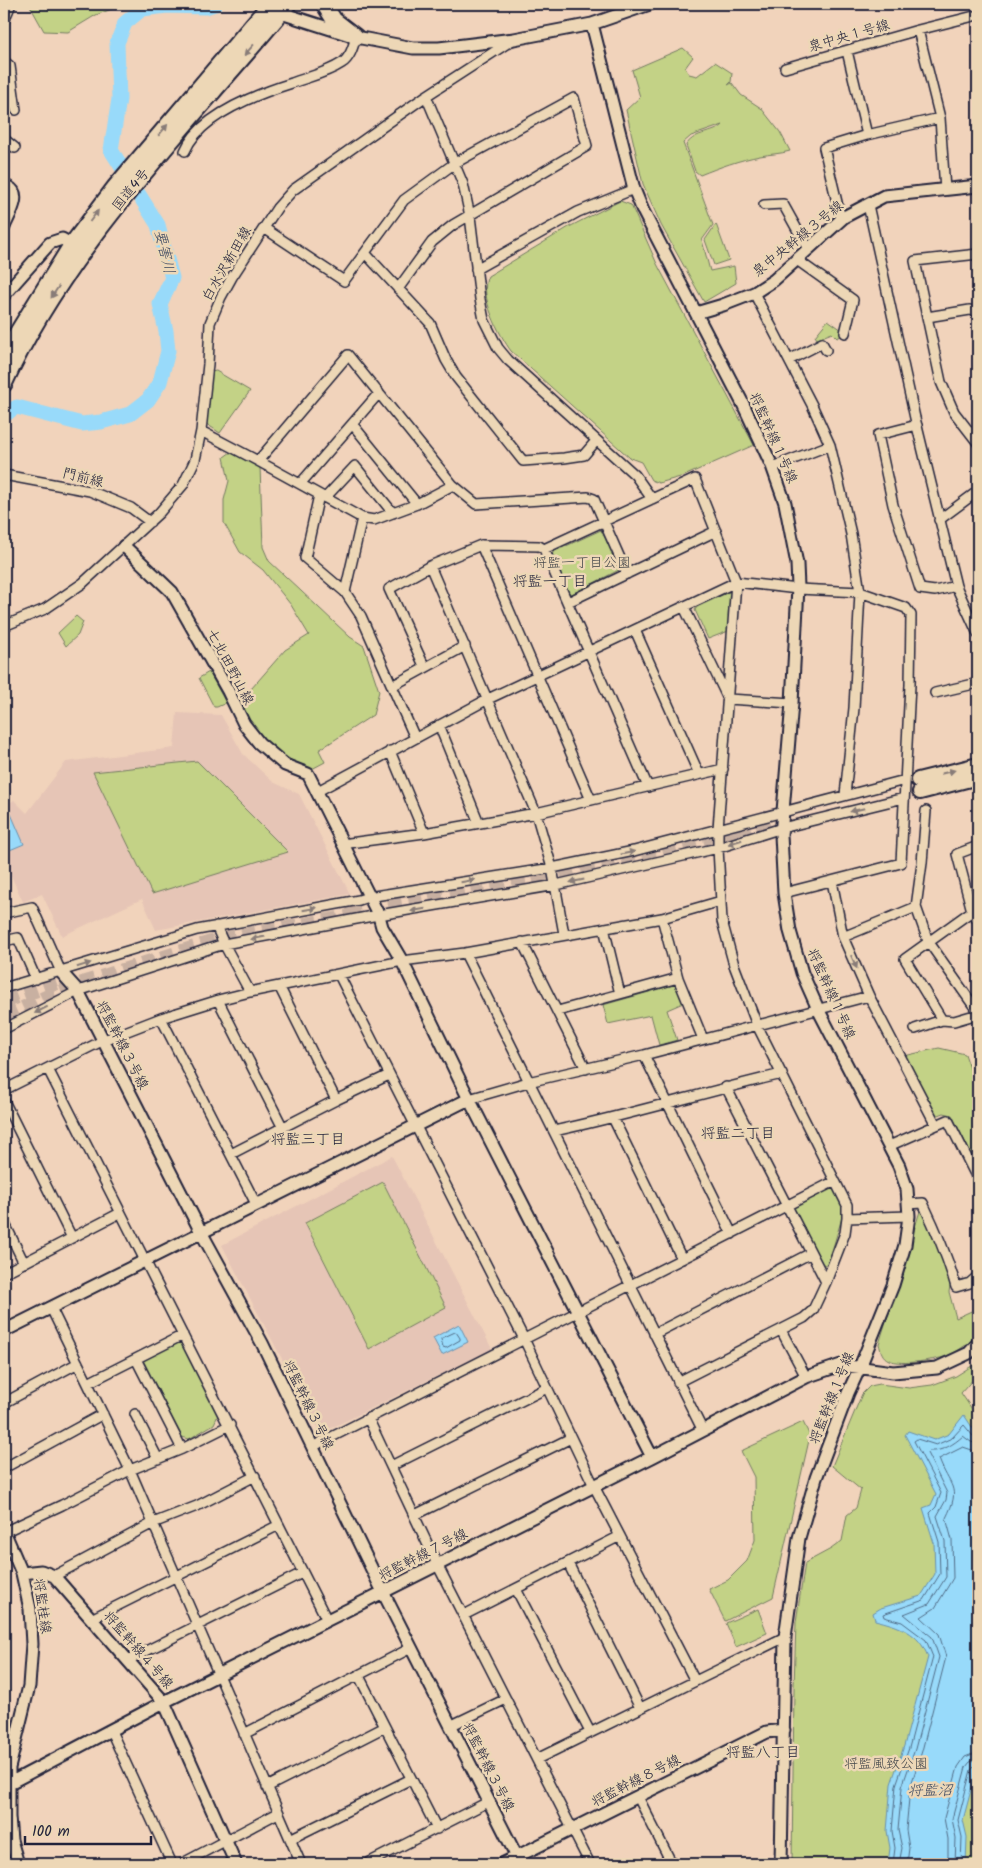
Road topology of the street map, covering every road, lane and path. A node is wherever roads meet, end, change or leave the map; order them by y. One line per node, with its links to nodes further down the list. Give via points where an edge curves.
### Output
1 (11, 4): 6 (street)
2 (324, 4): 9 (highway, via 340,27)
3 (650, 4): 7 (street)
4 (277, 6): 9 (street); 32 (highway, 国道4号, via 120,192)
5 (978, 15): 8 (street, 泉中央１号線)
6 (4, 21)
7 (592, 24): 10 (street); 24 (street, 将監幹線１号線)
8 (918, 30): 11 (street, 泉中央１号線); 16 (street)
9 (356, 37): 10 (street, via 413,48); 20 (street, via 351,53 343,63 280,87 215,118 202,126)
10 (514, 39): 14 (street, 白水沢新田線)
11 (847, 51): 13 (street, 泉中央１号線); 17 (street)
12 (4, 61): 15 (street, via 10,66)
13 (785, 68)
14 (426, 96): 21 (street); 31 (street, 白水沢新田線, via 293,190)
15 (16, 110)
16 (940, 118): 17 (street); 25 (street)
17 (867, 135): 29 (street, via 824,148)
18 (4, 139): 19 (street)
19 (15, 148)
20 (185, 151)
21 (456, 164): 28 (street); 28 (street, via 574,98 587,146); 34 (street, via 404,200)
22 (978, 186): 25 (street, 泉中央幹線３号線)
23 (4, 188): 30 (street, via 12,189 15,202)
24 (634, 189): 37 (street, via 578,212); 42 (street, 将監幹線１号線)
25 (945, 190): 27 (street, 泉中央幹線３号線, via 884,196)
26 (764, 205): 33 (street, via 783,204)
27 (868, 205): 29 (street, 泉中央幹線３号線); 51 (street)
28 (470, 216): 37 (street); 38 (street, via 432,242)
29 (841, 219): 33 (street, 泉中央幹線３号線)
30 (4, 227)
31 (264, 228): 34 (street, via 344,281); 52 (street, 白水沢新田線, via 228,284 210,323)
32 (78, 248): 40 (street, via 62,239 50,243); 46 (highway, 国道4号); 48 (highway, 国道4号, one-way to 48)
33 (808, 249): 36 (street, 泉中央幹線３号線)
34 (364, 253): 38 (street)
35 (978, 254): 43 (street, via 915,261)
36 (797, 260): 39 (street, 泉中央幹線３号線); 44 (street, via 853,300)
37 (476, 269): 53 (street, via 484,320 498,348)
38 (398, 289): 53 (street, via 430,323 456,377 523,461 584,455)
39 (754, 292): 42 (street, 泉中央幹線３号線); 47 (street)
40 (4, 295)
41 (978, 312): 43 (street, via 970,310)
42 (696, 313): 57 (street, 将監幹線１号線)
43 (926, 317): 54 (street, via 941,382 954,412)
44 (845, 333)
45 (826, 350): 47 (street, via 822,343)
46 (4, 354)
47 (789, 360): 55 (street)
48 (4, 384)
49 (379, 393): 50 (street); 56 (street, via 348,356); 60 (street)
50 (352, 424): 59 (street); 64 (street)
51 (917, 424): 67 (street); 77 (street, via 878,435 887,479 920,589 935,591)
52 (201, 431): 56 (street); 69 (street, 白水沢新田線, via 195,460 183,485)
53 (596, 441): 63 (street, via 635,475)
54 (978, 443)
55 (830, 445): 57 (street); 80 (street)
56 (258, 460): 59 (street)
57 (773, 467): 78 (street, 将監幹線１号線, via 785,503)
58 (4, 475): 69 (street, 門前線, via 90,491 131,508)
59 (300, 484): 62 (street)
60 (453, 484): 64 (street); 68 (street, via 476,504 588,497 594,500)
61 (978, 491): 67 (street)
62 (322, 496): 65 (street, via 355,466); 66 (street); 79 (street, via 305,558)
63 (652, 499): 68 (street); 70 (street, via 695,479)
64 (417, 504): 65 (street)
65 (393, 513): 66 (street, via 374,520)
66 (362, 518): 79 (street)
67 (939, 520): 77 (street)
68 (604, 521): 73 (street); 75 (street)
69 (150, 522): 71 (street, 白水沢新田線)
70 (716, 531): 75 (street); 76 (street)
71 (124, 546): 83 (street, 白水沢新田線, via 83,583 45,609); 105 (street, 七北田野山線, via 172,592 244,724 259,743 286,765 308,774)
72 (481, 546): 73 (street, via 539,546); 74 (street); 89 (street)
73 (544, 549): 81 (street)
74 (430, 566): 86 (street); 88 (street, via 389,589)
75 (626, 574): 81 (street)
76 (736, 582): 78 (street); 82 (street); 94 (street)
77 (956, 586): 85 (street)
78 (798, 589): 80 (street); 95 (street, 将監幹線１号線)
79 (345, 592): 91 (street, via 361,616)
80 (860, 592): 103 (street, via 906,608 911,615); 106 (street, via 854,708)
81 (568, 602): 87 (street)
82 (684, 607): 84 (street); 94 (street)
83 (4, 626)
84 (635, 630): 87 (street); 101 (street)
85 (978, 634)
86 (465, 646): 88 (street); 93 (street)
87 (589, 652): 89 (street); 104 (street)
88 (425, 668): 91 (street)
89 (538, 676): 93 (street); 108 (street)
90 (978, 683): 92 (street)
91 (392, 686): 97 (street)
92 (935, 693)
93 (488, 699): 96 (street); 111 (street)
94 (728, 699): 95 (street); 100 (street)
95 (792, 703): 109 (street, 将監幹線１号線)
96 (439, 725): 97 (street); 112 (street)
97 (415, 738): 98 (street)
98 (390, 752): 105 (street); 115 (street)
99 (978, 765): 103 (main road, one-way to 99)
100 (723, 768): 101 (street); 114 (street)
101 (699, 774): 104 (street)
102 (978, 777): 103 (main road)
103 (914, 784): 106 (street); 107 (street)
104 (648, 787): 108 (street)
105 (316, 792): 116 (street, 七北田野山線)
106 (845, 795): 109 (street)
107 (904, 798): 113 (street, one-way to 113); 120 (street, via 901,862)
108 (592, 800): 111 (street)
109 (783, 811): 113 (street, 将監幹線１号線); 114 (street)
110 (926, 811): 125 (street)
111 (536, 814): 112 (street); 119 (street)
112 (479, 823): 115 (street)
113 (782, 828): 118 (street, one-way to 118); 122 (street, 将監幹線１号線)
114 (718, 830): 118 (street); 119 (street, one-way to 114)
115 (424, 833): 116 (street)
116 (342, 844): 123 (street, 七北田野山線)
117 (978, 846): 126 (street, via 957,854)
118 (718, 848): 121 (street, one-way to 121); 124 (street)
119 (552, 868): 121 (street); 123 (street, one-way to 119)
120 (832, 881): 122 (street); 134 (street)
121 (556, 885): 128 (street, one-way to 128); 133 (street)
122 (784, 893): 152 (street, 将監幹線１号線, via 802,973)
123 (368, 897): 128 (street, 七北田野山線); 131 (street, one-way to 123)
124 (721, 901): 129 (street); 157 (street, via 722,922 734,965)
125 (916, 907): 134 (street); 137 (street)
126 (972, 911): 130 (street); 137 (street)
127 (4, 913): 141 (street, via 32,907)
128 (379, 916): 138 (street, one-way to 138); 140 (street, 七北田野山線)
129 (662, 918): 132 (street); 143 (street)
130 (978, 920)
131 (216, 926): 138 (street); 141 (street, one-way to 131)
132 (604, 928): 133 (street); 149 (street)
133 (564, 934): 136 (street)
134 (843, 937): 150 (street, one-way to 150)
135 (4, 941): 144 (street, via 18,938)
136 (522, 942): 139 (street); 153 (street)
137 (928, 942): 154 (street); 156 (street, via 905,958)
138 (224, 944): 147 (street); 148 (street)
139 (464, 953): 140 (street); 169 (street)
140 (402, 961): 142 (street); 172 (street, 七北田野山線)
141 (61, 972): 144 (street); 147 (street, 将監幹線３号線)
142 (339, 975): 145 (street); 167 (street)
143 (678, 978): 149 (street); 160 (street)
144 (36, 979): 146 (street)
145 (279, 986): 148 (street); 173 (street)
146 (4, 988)
147 (78, 991): 158 (street, one-way to 158); 161 (street, 将監幹線３号線)
148 (250, 992): 151 (street)
149 (620, 994): 153 (street)
150 (869, 996): 152 (street); 177 (street)
151 (218, 1000): 155 (street); 179 (street)
152 (818, 1009): 157 (street); 181 (street, 将監幹線１号線)
153 (558, 1011): 165 (street)
154 (978, 1013): 156 (street, via 954,1021)
155 (161, 1018): 161 (street); 182 (street)
156 (942, 1020): 159 (street)
157 (757, 1025): 160 (street); 166 (street)
158 (4, 1029)
159 (915, 1029)
160 (703, 1039): 162 (street)
161 (104, 1040): 164 (street); 191 (street, 将監幹線３号線)
162 (644, 1055): 165 (street); 175 (street)
163 (978, 1065): 168 (street)
164 (48, 1069): 171 (street); 188 (street)
165 (586, 1069): 169 (street)
166 (782, 1074): 170 (street); 184 (street)
167 (390, 1075): 173 (street); 178 (street)
168 (978, 1081)
169 (528, 1082): 172 (street); 180 (street)
170 (726, 1087): 175 (street); 186 (street)
171 (4, 1090)
172 (469, 1099): 178 (street); 203 (street, 七北田野山線)
173 (336, 1100): 179 (street)
174 (4, 1101): 193 (street)
175 (667, 1102): 176 (street); 192 (street)
176 (613, 1118): 180 (street); 195 (street)
177 (936, 1125): 181 (street); 183 (street, via 948,1120)
178 (414, 1126): 185 (street); 208 (street)
179 (283, 1128): 182 (street)
180 (554, 1131): 201 (street)
181 (889, 1146): 187 (street, 将監幹線１号線, via 907,1189)
182 (231, 1154): 185 (street)
183 (978, 1180)
184 (835, 1181): 186 (street); 189 (street, via 847,1205)
185 (256, 1204): 191 (street)
186 (787, 1206): 192 (street); 194 (street)
187 (909, 1210): 189 (street); 199 (street, via 923,1203 956,1287 970,1283); 212 (street, 将監幹線１号線, via 905,1245 894,1285)
188 (120, 1213): 193 (street); 196 (street)
189 (847, 1218): 200 (street, via 845,1233)
190 (4, 1222): 197 (street)
191 (201, 1232): 196 (street); 224 (street, 将監幹線３号線, via 262,1343)
192 (732, 1234): 195 (street)
193 (72, 1238): 197 (street)
194 (811, 1253): 200 (street); 206 (street)
195 (682, 1259): 201 (street)
196 (145, 1260): 202 (street); 207 (street)
197 (24, 1263): 198 (street)
198 (4, 1273)
199 (978, 1276)
200 (826, 1282): 204 (street, via 812,1310)
201 (630, 1286): 203 (street); 206 (street)
202 (51, 1308): 205 (street); 211 (street)
203 (577, 1312): 208 (street); 226 (street, 七北田野山線)
204 (781, 1330): 213 (street); 214 (street)
205 (4, 1331)
206 (654, 1334): 214 (street)
207 (183, 1335): 210 (street); 221 (street)
208 (524, 1339): 216 (street); 220 (street)
209 (978, 1343): 212 (street, 将監幹線７号線, via 969,1353 937,1368 893,1372)
210 (136, 1358): 215 (street); 225 (street)
211 (78, 1364): 215 (street); 217 (street)
212 (860, 1367): 213 (street, 将監幹線７号線, via 841,1366); 250 (street, 将監幹線１号線, via 816,1478 799,1538)
213 (806, 1378): 222 (street, 将監幹線７号線)
214 (678, 1382): 222 (street)
215 (88, 1383): 218 (street)
216 (547, 1388): 223 (street); 228 (street)
217 (4, 1403)
218 (103, 1414): 229 (street); 230 (street)
219 (135, 1414): 227 (street)
220 (368, 1418): 224 (street); 228 (street)
221 (230, 1425): 225 (street); 231 (street)
222 (703, 1431): 226 (street, 将監幹線７号線)
223 (571, 1438): 232 (street); 233 (street)
224 (312, 1447): 245 (street, 将監幹線３号線)
225 (182, 1449): 227 (street)
226 (652, 1457): 232 (street, 将監幹線７号線)
227 (158, 1459): 230 (street)
228 (391, 1466): 233 (street)
229 (4, 1468)
230 (130, 1470): 234 (street); 236 (street)
231 (255, 1476): 234 (street, via 197,1506); 235 (street)
232 (594, 1486): 237 (street); 239 (street, 将監幹線７号線)
233 (415, 1515): 239 (street)
234 (153, 1523): 242 (street); 243 (street)
235 (279, 1525): 241 (street); 243 (street)
236 (4, 1532): 240 (street, 将監桂線)
237 (620, 1536): 238 (street); 255 (street)
238 (568, 1562): 244 (street); 258 (street)
239 (438, 1564): 245 (street, 将監幹線７号線); 246 (street)
240 (22, 1573): 242 (street, via 41,1571); 267 (street, 将監桂線, via 30,1609 29,1686)
241 (302, 1573): 248 (street); 249 (street)
242 (54, 1576): 247 (street, 将監幹線４号線)
243 (176, 1577): 247 (street); 249 (street)
244 (516, 1589): 246 (street); 263 (street)
245 (383, 1592): 248 (street, 将監幹線７号線); 251 (street, 将監幹線３号線)
246 (464, 1615): 256 (street)
247 (91, 1619): 252 (street, 将監幹線４号線)
248 (327, 1620): 253 (street, 将監幹線７号線)
249 (196, 1625): 252 (street); 253 (street)
250 (785, 1637): 255 (street); 262 (street, 将監幹線１号線)
251 (411, 1648): 254 (street); 259 (street, 将監幹線３号線)
252 (128, 1660): 257 (street, 将監幹線４号線)
253 (218, 1676): 257 (street, 将監幹線７号線); 264 (street)
254 (359, 1676): 260 (street); 264 (street)
255 (695, 1681): 258 (street)
256 (506, 1699): 259 (street); 265 (street)
257 (164, 1702): 261 (street, 将監幹線７号線); 275 (street, 将監幹線４号線)
258 (640, 1708): 263 (street)
259 (450, 1726): 270 (street, 将監幹線３号線)
260 (385, 1727): 266 (street); 268 (street)
261 (110, 1730): 267 (street, 将監幹線７号線); 278 (street)
262 (784, 1730): 269 (street, 将監幹線８号線, via 767,1732); 286 (street, 将監幹線１号線)
263 (590, 1732): 265 (street)
264 (244, 1734): 268 (street)
265 (537, 1758): 273 (street)
266 (411, 1779): 272 (street); 274 (street)
267 (6, 1785): 277 (street, 将監桂線)
268 (266, 1787): 271 (street)
269 (638, 1797): 273 (street, 将監幹線８号線); 285 (street)
270 (488, 1802): 272 (street); 276 (street, 将監幹線３号線)
271 (278, 1813): 274 (street); 275 (street)
272 (437, 1829): 282 (street)
273 (573, 1830): 276 (street, 将監幹線８号線); 284 (street)
274 (290, 1839): 281 (street)
275 (226, 1841): 279 (street); 280 (street, 将監幹線４号線)
276 (518, 1861): 283 (street, 将監幹線８号線)
277 (18, 1864)
278 (172, 1864)
279 (180, 1864)
280 (236, 1864)
281 (301, 1864)
282 (366, 1864)
283 (502, 1864)
284 (590, 1864)
285 (672, 1864)
286 (781, 1864)

